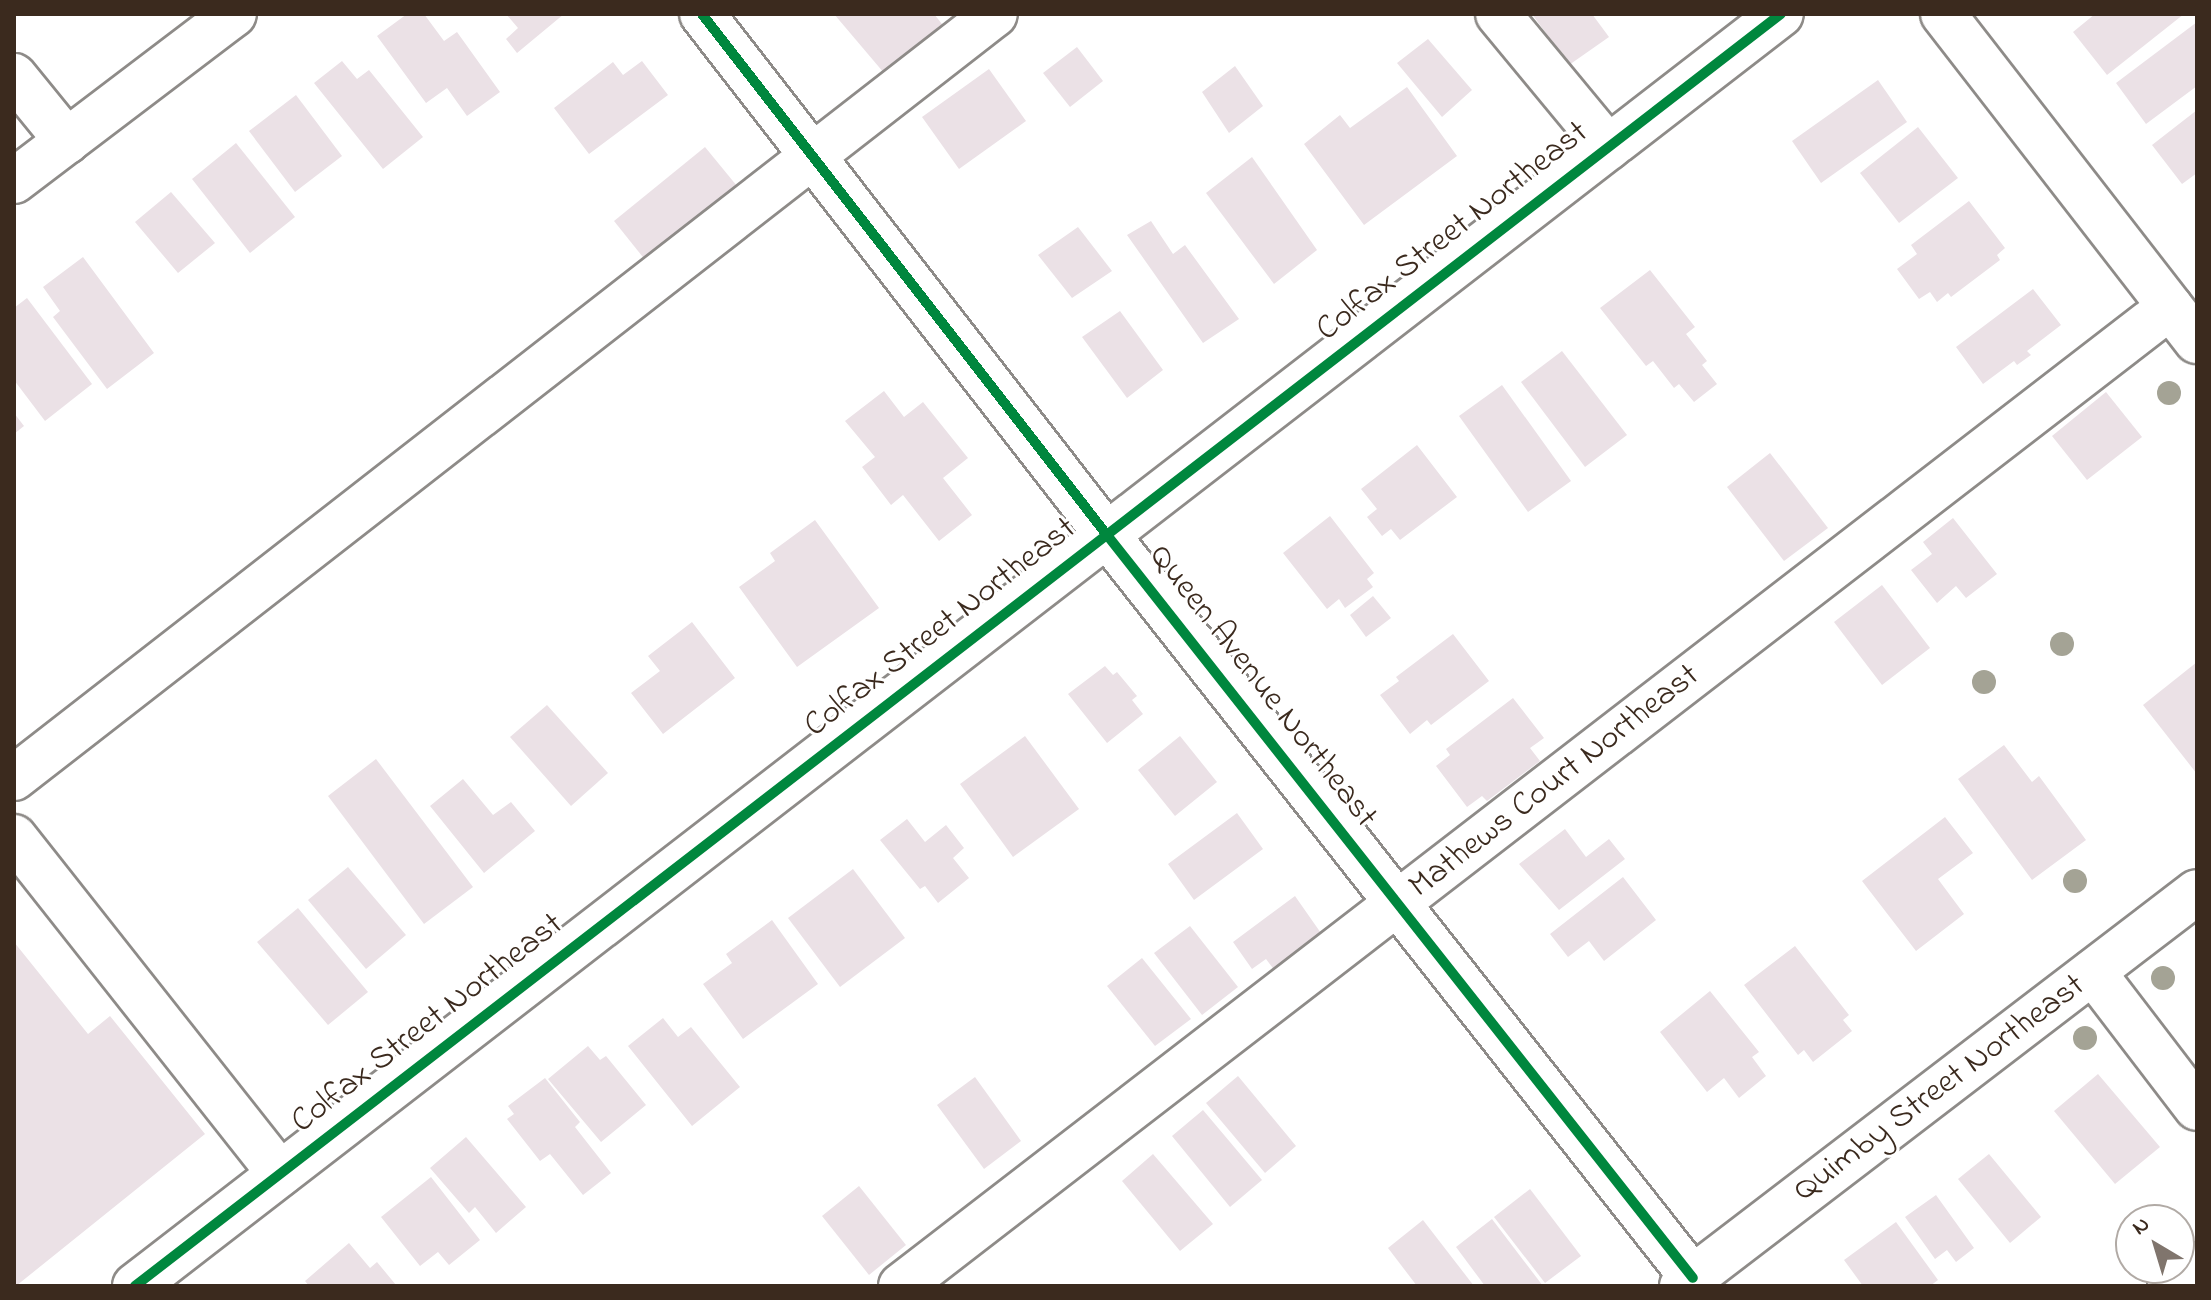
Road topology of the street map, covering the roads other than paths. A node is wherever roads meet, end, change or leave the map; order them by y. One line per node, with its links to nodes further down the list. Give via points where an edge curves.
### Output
1 (234, 14): 8 (street)
2 (702, 14): 10 (street, Queen Avenue Northeast)
3 (995, 14): 10 (street)
4 (1498, 14): 9 (street)
5 (1781, 14): 9 (street, Colfax Street Northeast)
6 (1943, 14): 12 (street)
7 (14, 76): 8 (street)
8 (67, 141): 11 (street)
9 (1608, 147): 14 (street, Colfax Street Northeast)
10 (812, 154): 14 (street, Queen Avenue Northeast); 15 (street)
11 (14, 181)
12 (2170, 307): 13 (street); 18 (street, Mathews Court Northeast)
13 (2197, 341)
14 (1107, 535): 18 (street, Queen Avenue Northeast); 21 (street, Colfax Street Northeast)
15 (14, 778)
16 (14, 837): 21 (street)
17 (2195, 897): 19 (street, Quimby Street Northeast)
18 (1397, 903): 23 (street, Queen Avenue Northeast); 25 (street, Mathews Court Northeast)
19 (2093, 972): 20 (street); 23 (street, Quimby Street Northeast)
20 (2197, 1108)
21 (280, 1174): 24 (street, Colfax Street Northeast)
22 (2197, 1265): 26 (street)
23 (1688, 1282)
24 (135, 1286)
25 (901, 1286)
26 (2170, 1286)

